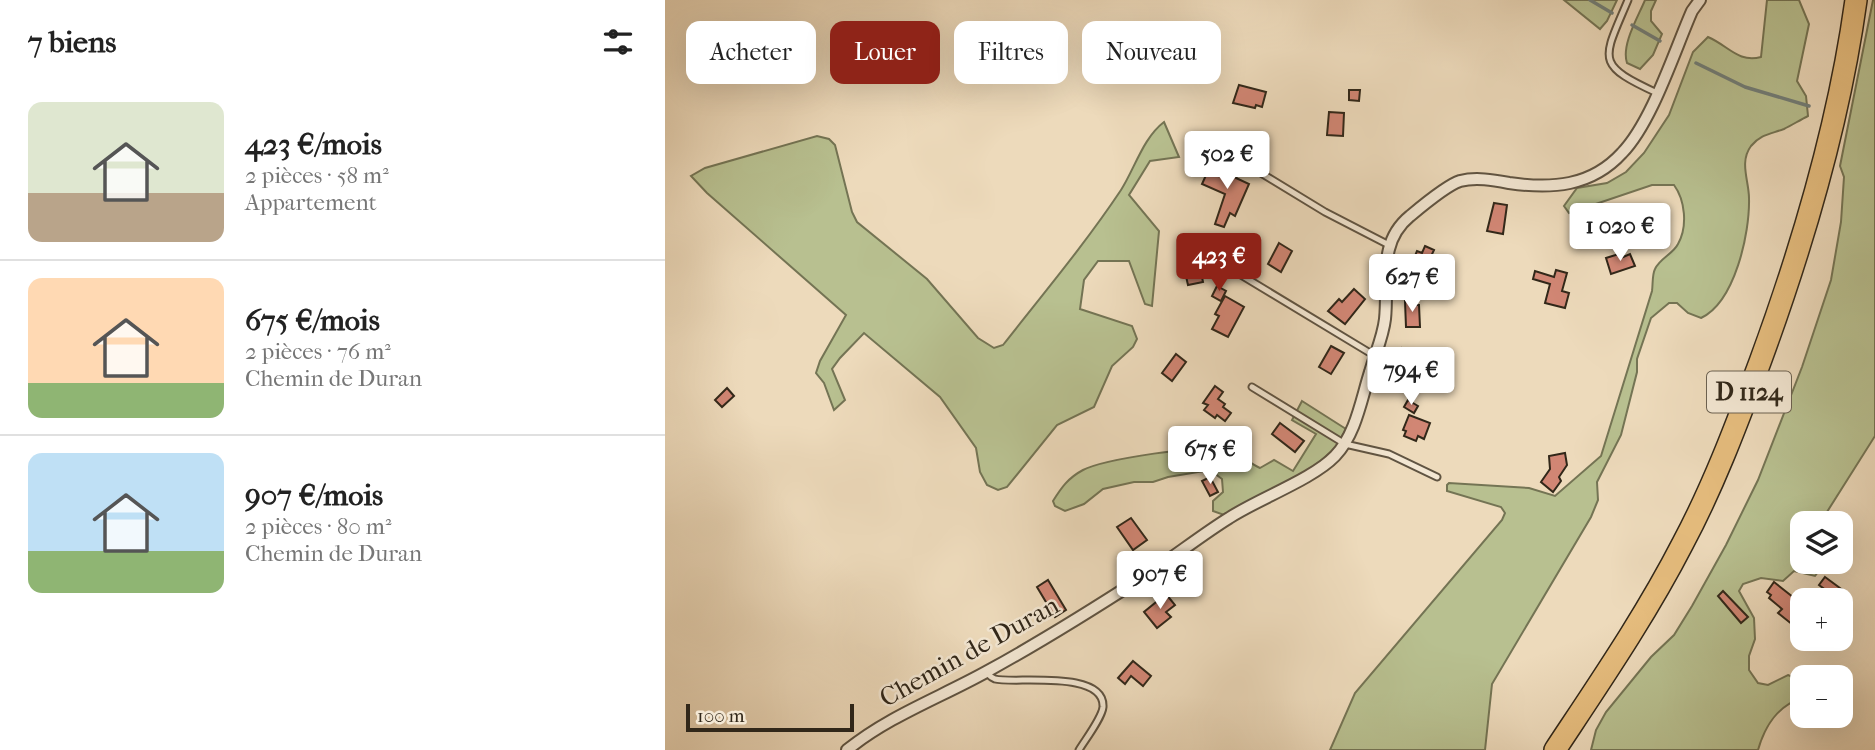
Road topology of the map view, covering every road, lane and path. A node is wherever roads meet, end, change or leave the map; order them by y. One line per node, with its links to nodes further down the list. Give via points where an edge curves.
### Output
1 (1628, 0): 4 (lane, via 1608,59 1624,78)
2 (1700, 0): 4 (street, Chemin de Duran)
3 (1856, 0): 15 (highway, D 1124, via 1829,144 1807,223 1734,432 1684,542)
4 (1657, 93): 6 (street, Chemin de Duran, via 1623,153 1592,176 1538,187 1488,180 1457,182 1409,217)
5 (1256, 170): 6 (lane)
6 (1389, 245): 8 (street, Chemin de Duran, via 1385,319)
7 (1236, 272): 8 (lane)
8 (1375, 356): 10 (street, Chemin de Duran)
9 (1252, 387): 10 (lane)
10 (1345, 444): 11 (lane, via 1389,454); 12 (street, Chemin de Duran, via 1316,470 1231,517 1143,577)
11 (1437, 477)
12 (986, 672): 13 (street, Chemin de Duran, via 894,717); 14 (lane, via 995,679 1054,679 1097,693 1101,712)
13 (847, 750)
14 (1079, 750)
15 (1556, 750)

